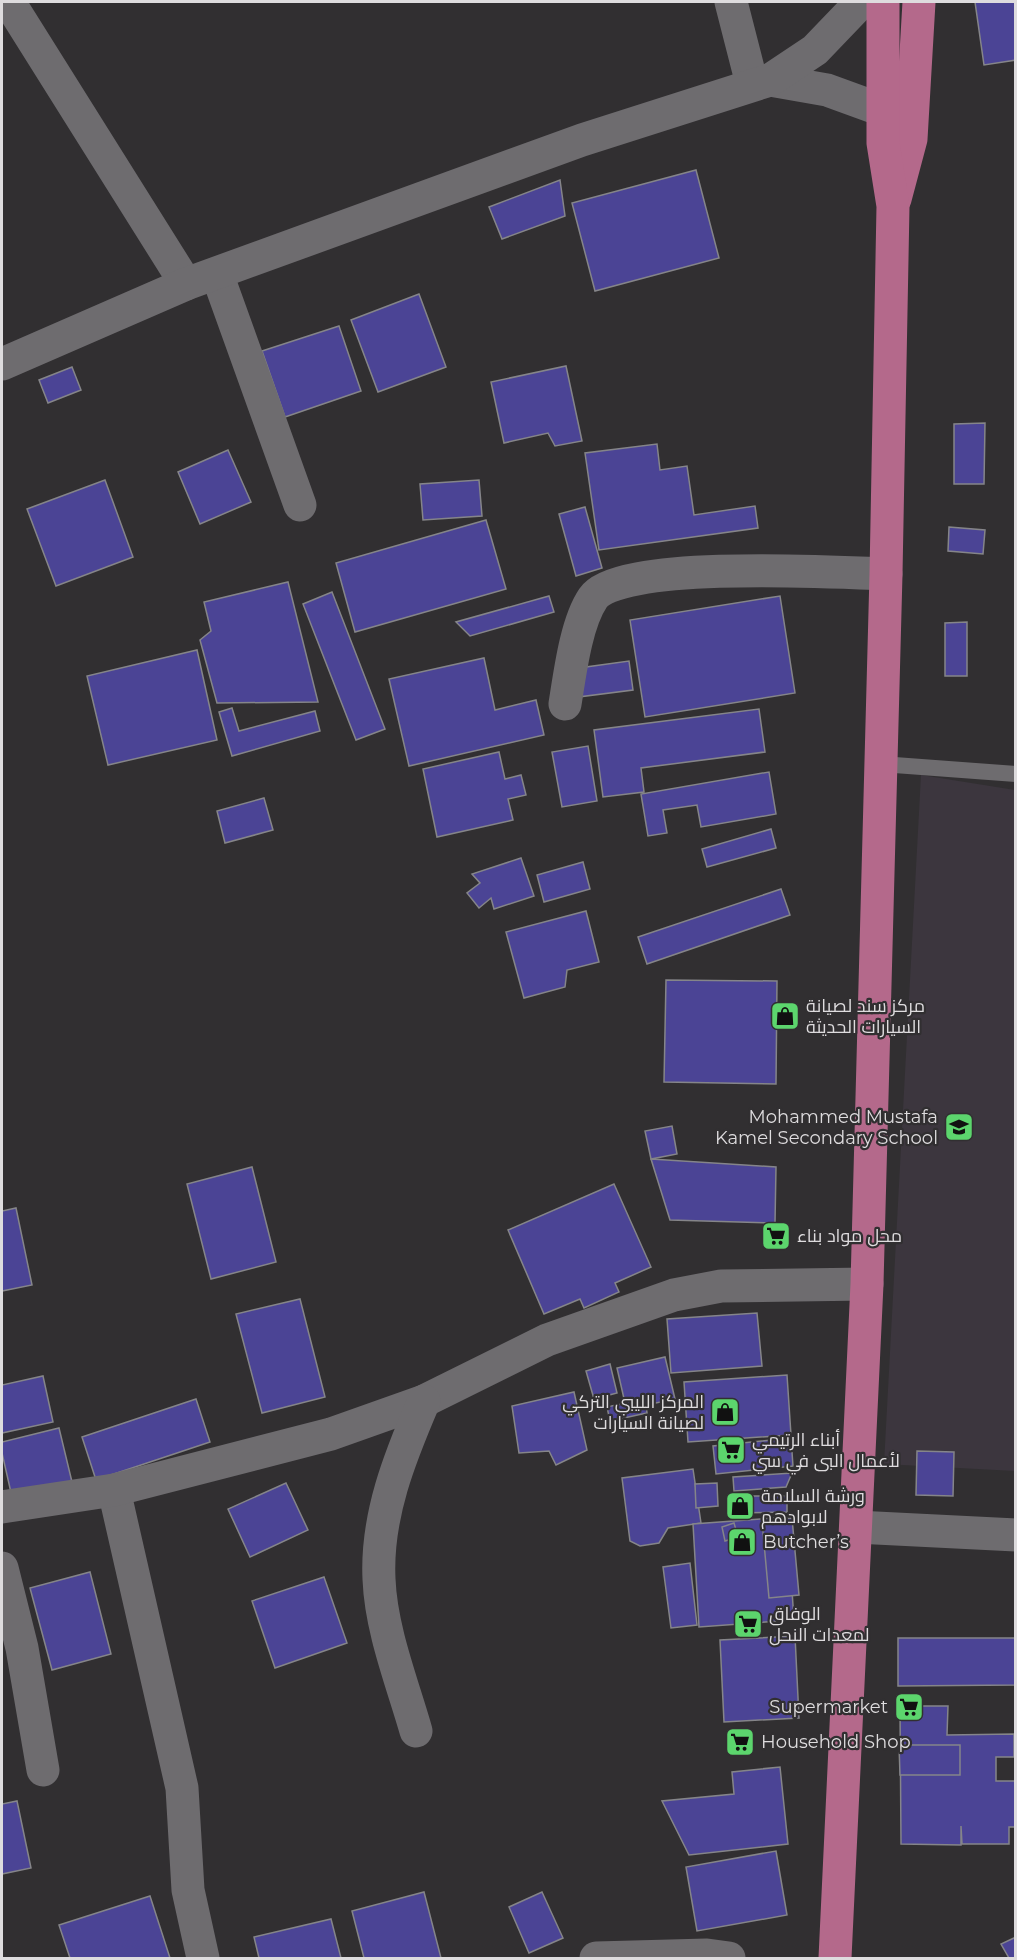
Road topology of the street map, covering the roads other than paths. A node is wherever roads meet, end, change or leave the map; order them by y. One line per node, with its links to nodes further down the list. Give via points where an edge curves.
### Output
1 (9, 2): 10 (street)
2 (731, 2): 6 (street)
3 (861, 2): 6 (street, via 815,50)
4 (883, 2): 7 (highway)
5 (919, 2): 8 (highway, via 911,139)
6 (761, 82): 7 (street, via 827,90); 9 (street, via 582,140)
7 (882, 110): 8 (highway)
8 (893, 206): 13 (highway)
9 (217, 274): 10 (street); 12 (street)
10 (186, 284): 11 (street)
11 (2, 364)
12 (300, 504)
13 (886, 574): 14 (street, via 721,569 613,583 594,597 574,648); 15 (highway)
14 (565, 704)
15 (881, 764): 16 (lane); 17 (highway)
16 (1016, 774)
17 (867, 1284): 18 (street, via 722,1286 674,1295 547,1340); 21 (highway)
18 (424, 1401): 19 (street, via 332,1434); 24 (street, via 399,1461 383,1520 379,1579 389,1640)
19 (114, 1490): 20 (street); 26 (street, via 182,1788 188,1890)
20 (2, 1506)
21 (856, 1527): 22 (street); 29 (highway)
22 (1016, 1535)
23 (2, 1568): 25 (street, via 22,1648)
24 (416, 1731)
25 (43, 1770)
26 (203, 1959)
27 (596, 1959): 28 (street, via 707,1955)
28 (729, 1959)
29 (835, 1959)

